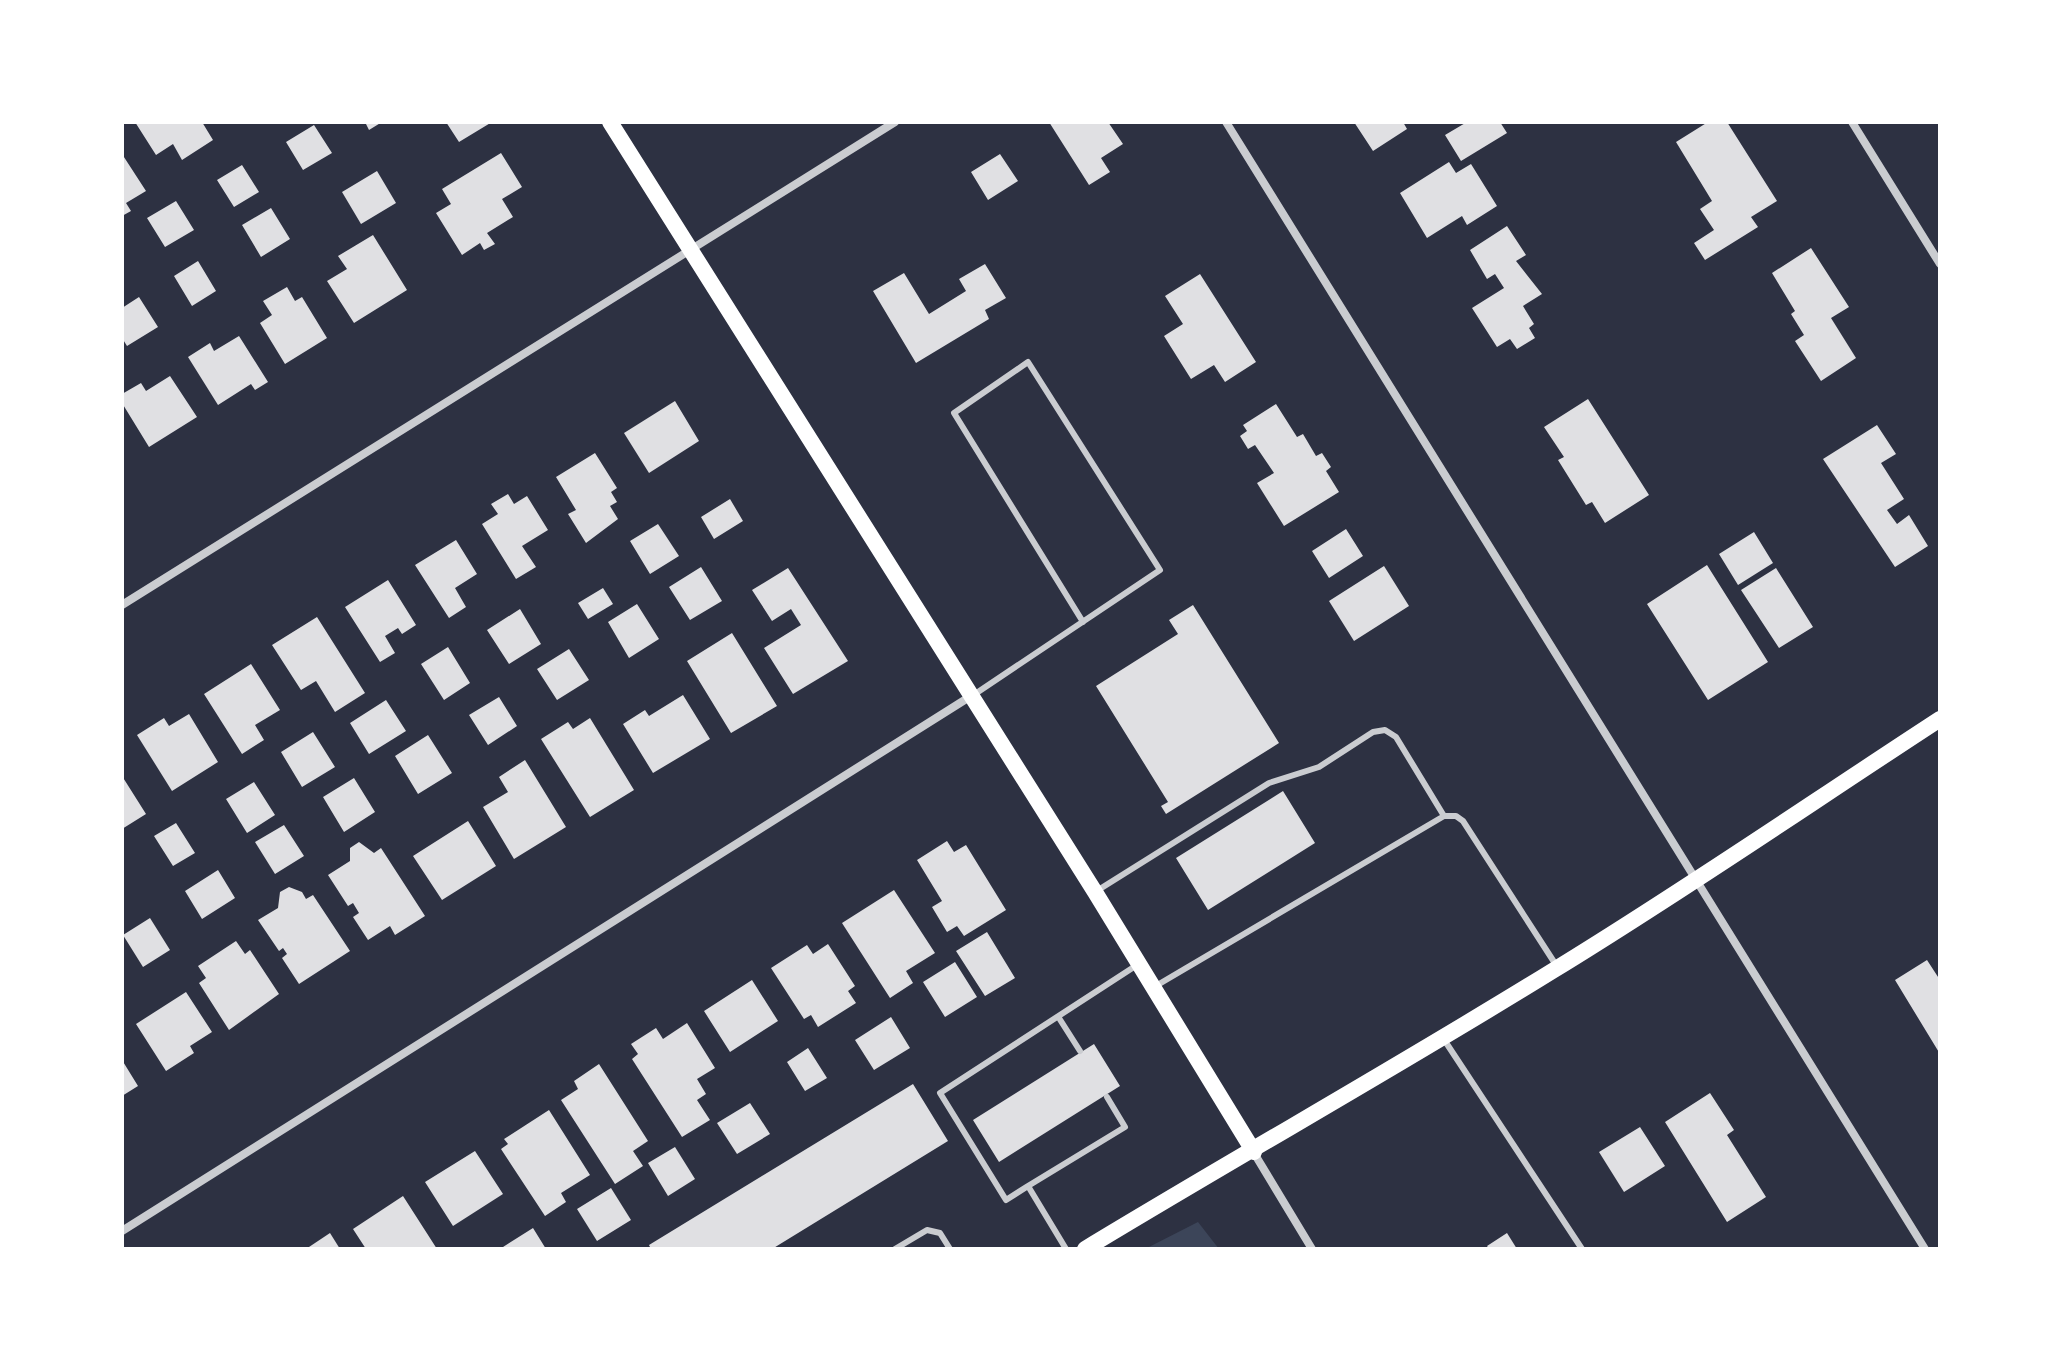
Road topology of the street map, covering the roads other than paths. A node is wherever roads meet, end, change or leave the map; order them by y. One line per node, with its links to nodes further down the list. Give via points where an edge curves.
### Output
1 (610, 122): 5 (main road)
2 (895, 122): 5 (street)
3 (1226, 122): 12 (street)
4 (1852, 122): 6 (street)
5 (690, 250): 7 (street); 9 (main road)
6 (1940, 264)
7 (122, 605)
8 (1083, 622): 8 (lane, via 1160,570 1028,362 954,413); 9 (lane)
9 (972, 696): 13 (main road); 23 (street)
10 (1940, 719): 12 (main road)
11 (1444, 816): 13 (lane, via 1396,737 1385,730 1373,732 1319,767 1269,783); 15 (lane, via 1463,821); 16 (lane)
12 (1697, 881): 15 (main road); 30 (street)
13 (1095, 892): 14 (main road)
14 (1140, 963): 16 (main road); 17 (lane)
15 (1558, 968): 18 (main road)
16 (1154, 987): 21 (main road)
17 (1059, 1018): 19 (lane); 22 (lane, via 940,1093 1006,1200)
18 (1442, 1038): 21 (main road); 29 (lane)
19 (1080, 1051)
20 (1107, 1097): 22 (lane, via 1125,1127)
21 (1254, 1152): 27 (main road); 28 (street)
22 (1028, 1186): 26 (lane)
23 (122, 1231)
24 (895, 1249): 25 (lane, via 927,1230 940,1233)
25 (950, 1249)
26 (1066, 1249)
27 (1085, 1249)
28 (1312, 1249)
29 (1582, 1249)
30 (1925, 1249)

